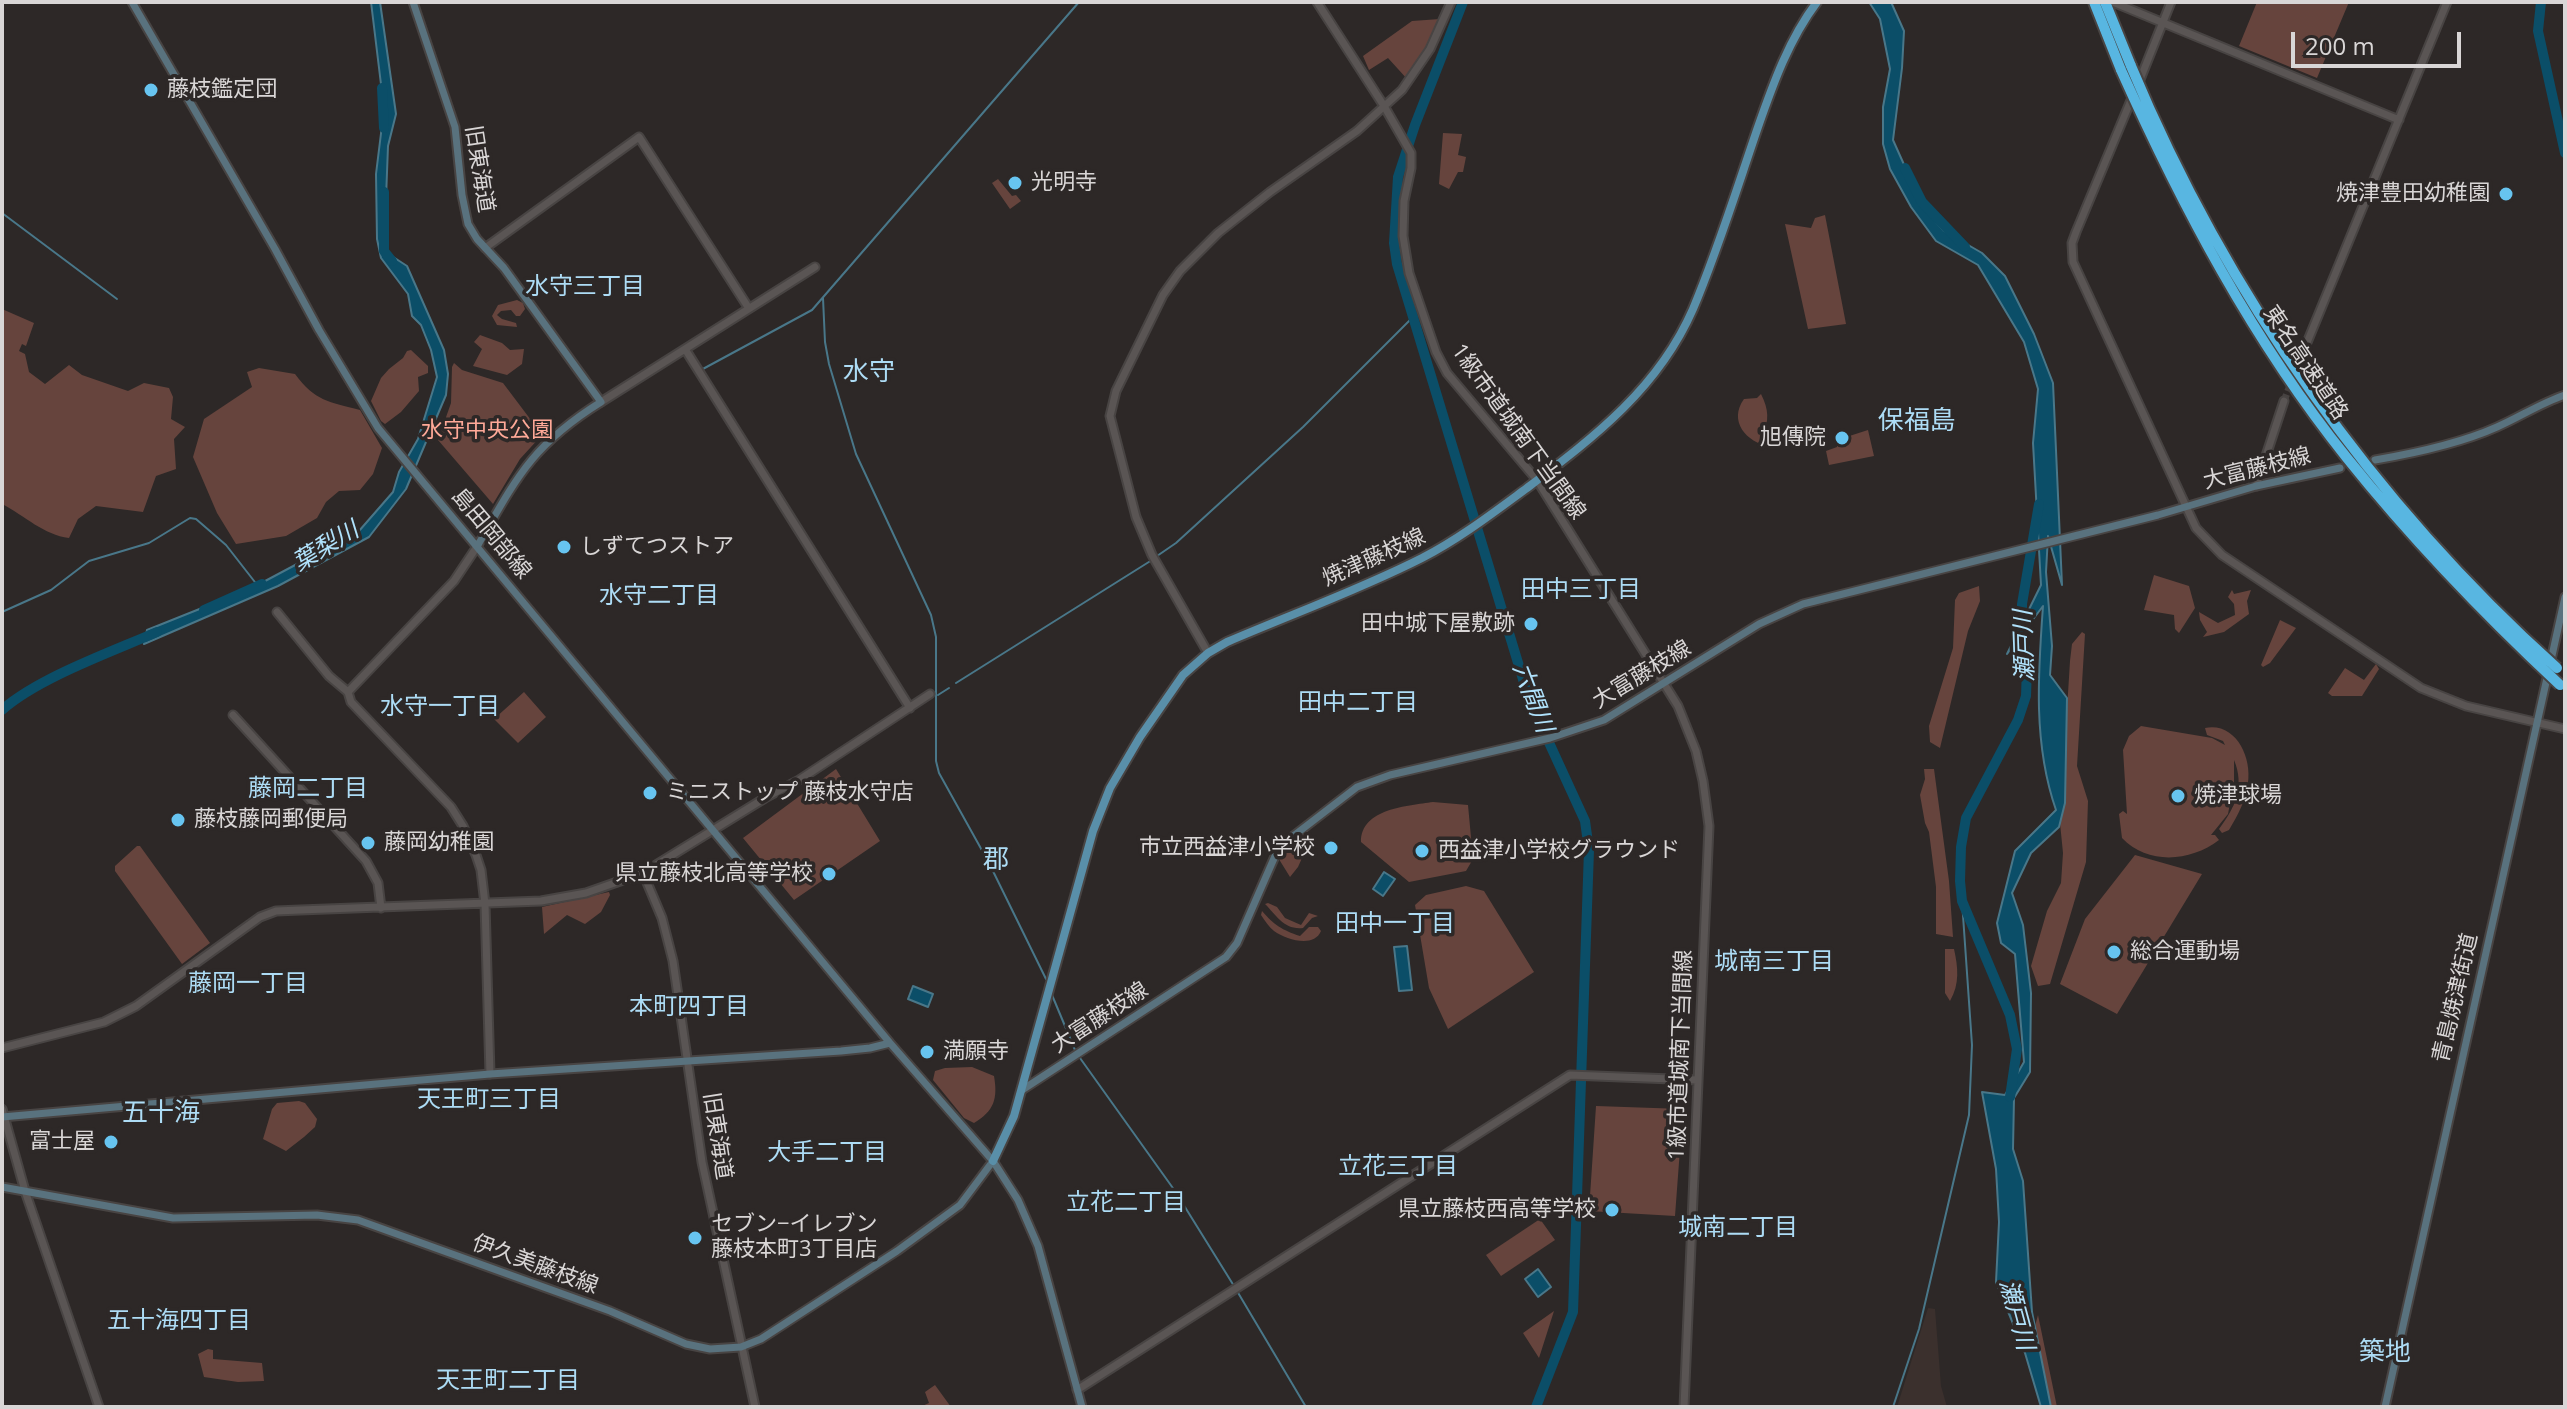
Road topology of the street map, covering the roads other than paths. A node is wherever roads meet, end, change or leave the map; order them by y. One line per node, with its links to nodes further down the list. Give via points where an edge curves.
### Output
1 (132, 2): 28 (main road, 島田岡部線, via 366,411)
2 (413, 2): 15 (main road, 旧東海道, via 455,127 468,223)
3 (1317, 2): 13 (street, 1級市道城南下当間線)
4 (1451, 2): 13 (street, via 1417,70)
5 (1817, 2): 25 (main road, 焼津藤枝線, via 1771,90 1694,306 1671,354 1621,412)
6 (2094, 2): 12 (highway, 東名高速道路)
7 (2105, 2): 12 (highway, 東名高速道路)
8 (2171, 2): 11 (street)
9 (2447, 2): 14 (street)
10 (2115, 3): 11 (street)
11 (2163, 22): 14 (street); 27 (street, via 2072,253 2079,280)
12 (2126, 68): 32 (highway, 東名高速道路, bridge, via 2198,209 2296,370 2435,545); 32 (highway, 東名高速道路, bridge, via 2179,194 2218,266 2315,415 2448,575)
13 (1384, 106): 25 (street, 1級市道城南下当間線, via 1411,153 1404,244 1436,352 1454,382); 31 (street, via 1218,233 1173,281 1112,400 1110,416 1136,517)
14 (2399, 120): 19 (street)
15 (485, 248): 17 (street, via 639,137); 22 (main road, 旧東海道)
16 (815, 267): 17 (street)
17 (748, 307): 18 (street)
18 (685, 349): 22 (street); 36 (street)
19 (2299, 362)
20 (2565, 395): 23 (main road, via 2464,439)
21 (2284, 401): 26 (street)
22 (601, 402): 28 (main road, via 549,439 521,472)
23 (2375, 460)
24 (2340, 468): 26 (main road, 大富藤枝線)
25 (1537, 480): 31 (main road, 焼津藤枝線, via 1440,549); 33 (street, 1級市道城南下当間線)
26 (2256, 486): 27 (main road, 大富藤枝線)
27 (2186, 506): 33 (main road, 大富藤枝線, via 1803,604 1759,624); 38 (street, via 2203,537 2222,555 2421,688)
28 (478, 545): 34 (street, via 454,581); 40 (main road, 島田岡部線)
29 (2565, 597): 38 (main road, 青島焼津街道)
30 (277, 612): 34 (street)
31 (1208, 653): 49 (main road, 焼津藤枝線, via 1163,701 1103,805)
32 (2562, 679)
33 (1665, 683): 48 (street, 1級市道城南下当間線, via 1696,751 1709,826); 49 (main road, 大富藤枝線, via 1604,720 1357,787 1279,847 1226,957)
34 (348, 692): 42 (street, via 351,702 463,826 481,870)
35 (930, 694): 36 (street)
36 (910, 708): 40 (street)
37 (233, 715): 43 (street, via 366,861 378,883)
38 (2536, 722): 39 (street); 60 (main road, 青島焼津街道)
39 (2565, 729)
40 (715, 830): 41 (street); 44 (main road, 島田岡部線)
41 (643, 873): 42 (street, via 586,893); 46 (street, 旧東海道, via 671,949)
42 (485, 904): 43 (street); 47 (street)
43 (381, 908): 45 (street, via 268,913 136,1006 104,1022)
44 (890, 1043): 46 (main road, via 855,1050); 51 (main road)
45 (2, 1048)
46 (688, 1060): 47 (main road); 54 (street, 旧東海道, via 713,1218)
47 (490, 1074): 50 (main road)
48 (1697, 1080): 55 (street, via 1572,1075); 59 (street, 1級市道城南下当間線)
49 (1022, 1090): 51 (main road, 焼津藤枝線)
50 (3, 1115): 53 (street)
51 (993, 1161): 54 (main road, 伊久美藤枝線, via 960,1205 928,1229 778,1329); 55 (main road, via 1038,1246)
52 (2, 1187): 53 (main road, 伊久美藤枝線)
53 (25, 1191): 54 (main road, 伊久美藤枝線, via 173,1218 317,1215 358,1220 686,1344); 56 (street)
54 (741, 1347): 57 (street, 旧東海道)
55 (1077, 1390): 58 (main road)
56 (99, 1407)
57 (755, 1407)
58 (1082, 1407)
59 (1684, 1407)
60 (2385, 1407)

